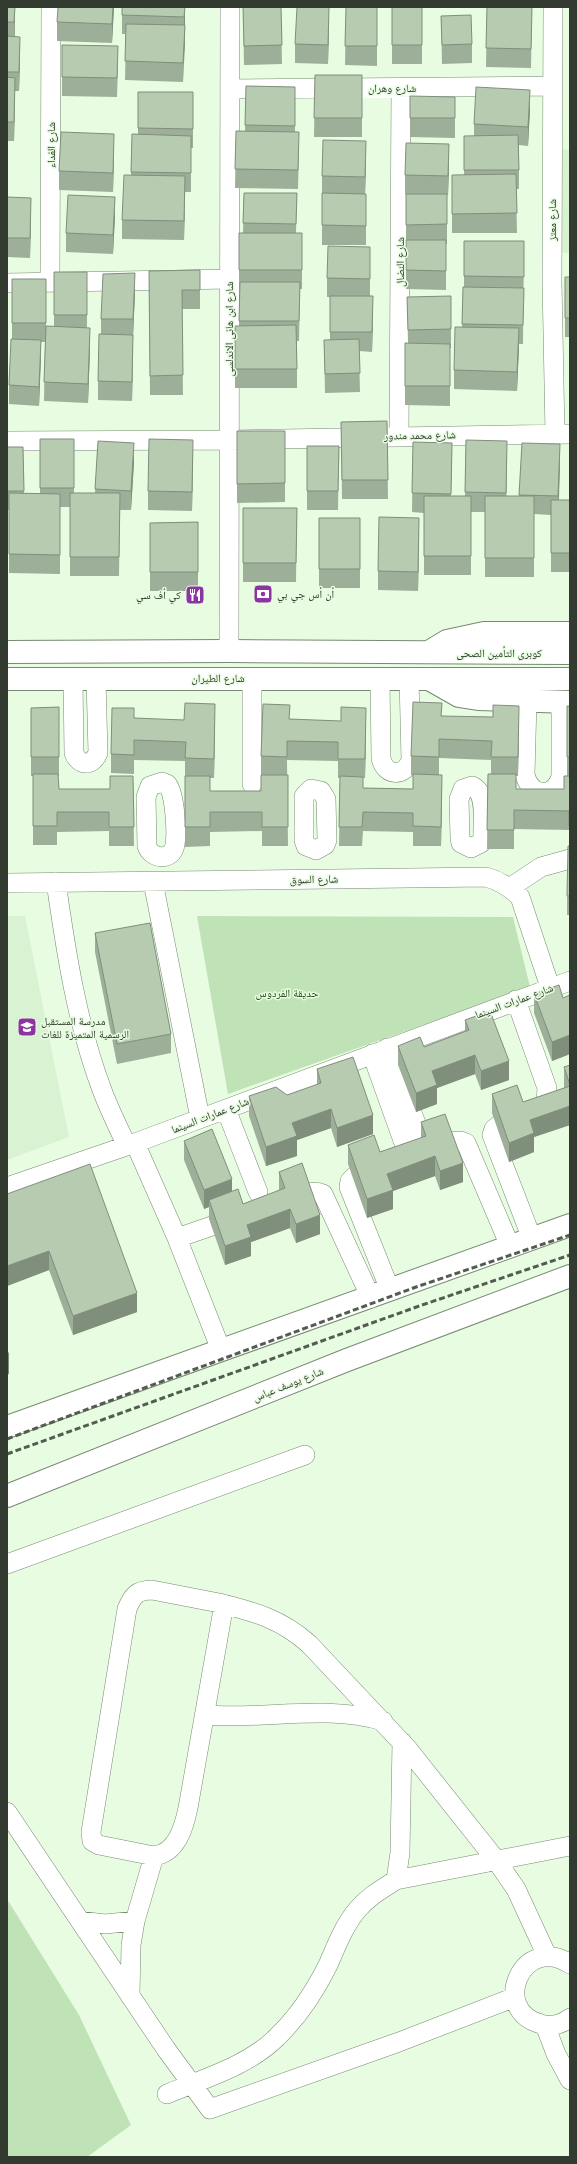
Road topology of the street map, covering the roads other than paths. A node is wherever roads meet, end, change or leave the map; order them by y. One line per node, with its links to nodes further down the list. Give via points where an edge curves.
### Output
1 (51, 7): 9 (street, شارع الفداء)
2 (230, 7): 6 (street, شارع ابن هانى الاندلسى)
3 (553, 7): 4 (street, شارع معتز)
4 (553, 86): 5 (street, شارع وهران); 8 (street, شارع معتز)
5 (401, 88): 6 (street, شارع وهران); 12 (street, شارع النضال)
6 (230, 89): 7 (street, شارع ابن هانى الاندلسى)
7 (230, 279): 9 (street); 13 (street, شارع ابن هانى الاندلسى)
8 (561, 281): 11 (street, شارع معتز)
9 (50, 282): 10 (street)
10 (7, 283)
11 (562, 434): 12 (street, شارع محمد مندور)
12 (399, 435): 13 (street, شارع محمد مندور)
13 (228, 440): 14 (street, شارع محمد مندور); 16 (street, شارع ابن هانى الاندلسى)
14 (7, 441)
15 (570, 633): 18 (main road, via 484,633 447,641)
16 (229, 651): 17 (main road); 18 (main road)
17 (7, 652)
18 (427, 653): 19 (main road, كوبرى التأمين الصحى)
19 (570, 653)
20 (252, 678): 21 (main road, شارع الطيران); 25 (main road, شارع الطيران); 30 (street)
21 (380, 678): 22 (main road, شارع الطيران); 22 (street, via 381,758 383,766 395,773 403,772 409,767 411,760)
22 (419, 678): 26 (main road); 27 (main road, via 459,696)
23 (7, 679): 24 (main road, شارع الطيران)
24 (73, 679): 25 (main road, شارع الطيران); 25 (street, via 74,753 76,759 82,763 95,760 98,754)
25 (96, 679)
26 (570, 679)
27 (527, 702): 28 (main road); 29 (street, via 527,784 542,793)
28 (566, 702): 29 (street)
29 (566, 782)
30 (252, 784)
31 (471, 848): 35 (street)
32 (316, 850): 36 (street)
33 (161, 857): 38 (street)
34 (570, 859): 40 (street, via 541,867)
35 (473, 877): 36 (street, شارع السوق); 40 (street, شارع السوق, via 493,879)
36 (317, 879): 38 (street, شارع السوق)
37 (56, 882): 38 (street, شارع السوق); 39 (street, شارع السوق); 47 (street, via 71,975 85,1034 102,1090)
38 (157, 882): 46 (street)
39 (7, 883)
40 (511, 888): 42 (street, شارع السوق, via 520,897)
41 (570, 981): 42 (street, شارع عمارات السينما)
42 (550, 987): 43 (street, شارع عمارات السينما)
43 (516, 1000): 44 (street, شارع عمارات السينما); 52 (street, via 548,1096 541,1110 499,1125 492,1135)
44 (380, 1051): 45 (street, شارع عمارات السينما); 53 (street, via 424,1144 436,1147 461,1140 466,1143); 55 (street, via 406,1148 400,1160 355,1176 349,1187)
45 (226, 1109): 46 (street, شارع عمارات السينما); 49 (street)
46 (200, 1118): 47 (street, شارع عمارات السينما)
47 (131, 1144): 48 (street, شارع عمارات السينما); 51 (street)
48 (7, 1188)
49 (261, 1205): 51 (street); 55 (street, via 310,1192 317,1191 323,1194)
50 (570, 1225): 52 (main road)
51 (177, 1238): 56 (street)
52 (532, 1239): 53 (main road)
53 (510, 1246): 55 (main road)
54 (570, 1276): 59 (main road, شارع يوسف عباس, via 348,1360)
55 (380, 1294): 56 (main road)
56 (221, 1350): 57 (main road)
57 (7, 1427)
58 (305, 1455): 60 (street)
59 (7, 1496)
60 (7, 1564)
61 (224, 1604): 62 (street); 63 (street, via 253,1611 279,1621 293,1630); 67 (street, via 143,1590 132,1598 127,1608 91,1832 92,1841 100,1845)
62 (205, 1715): 63 (street, via 230,1717 282,1713 349,1713); 67 (street, via 184,1825 170,1849)
63 (383, 1721): 64 (street)
64 (402, 1742): 68 (street); 69 (street, via 400,1853)
65 (7, 1812): 70 (street)
66 (570, 1846): 68 (street)
67 (154, 1856): 71 (street)
68 (496, 1860): 69 (street); 72 (street, via 516,1889)
69 (396, 1880): 79 (street, via 374,1893 357,1910 316,1988 277,2038 240,2063)
70 (80, 1921): 71 (street, via 105,1924); 74 (street)
71 (135, 1921): 74 (street, via 131,1945)
72 (547, 1956): 73 (street, via 559,1958); 75 (street, via 526,1965 516,1980)
73 (570, 1964)
74 (130, 1996): 79 (street)
75 (515, 1997): 77 (street, via 518,2008 525,2016 534,2023); 79 (street, via 399,2042 210,2109)
76 (570, 2018): 77 (street, via 556,2025)
77 (545, 2026): 78 (street)
78 (570, 2080)
79 (192, 2084): 80 (street)
80 (167, 2094)

